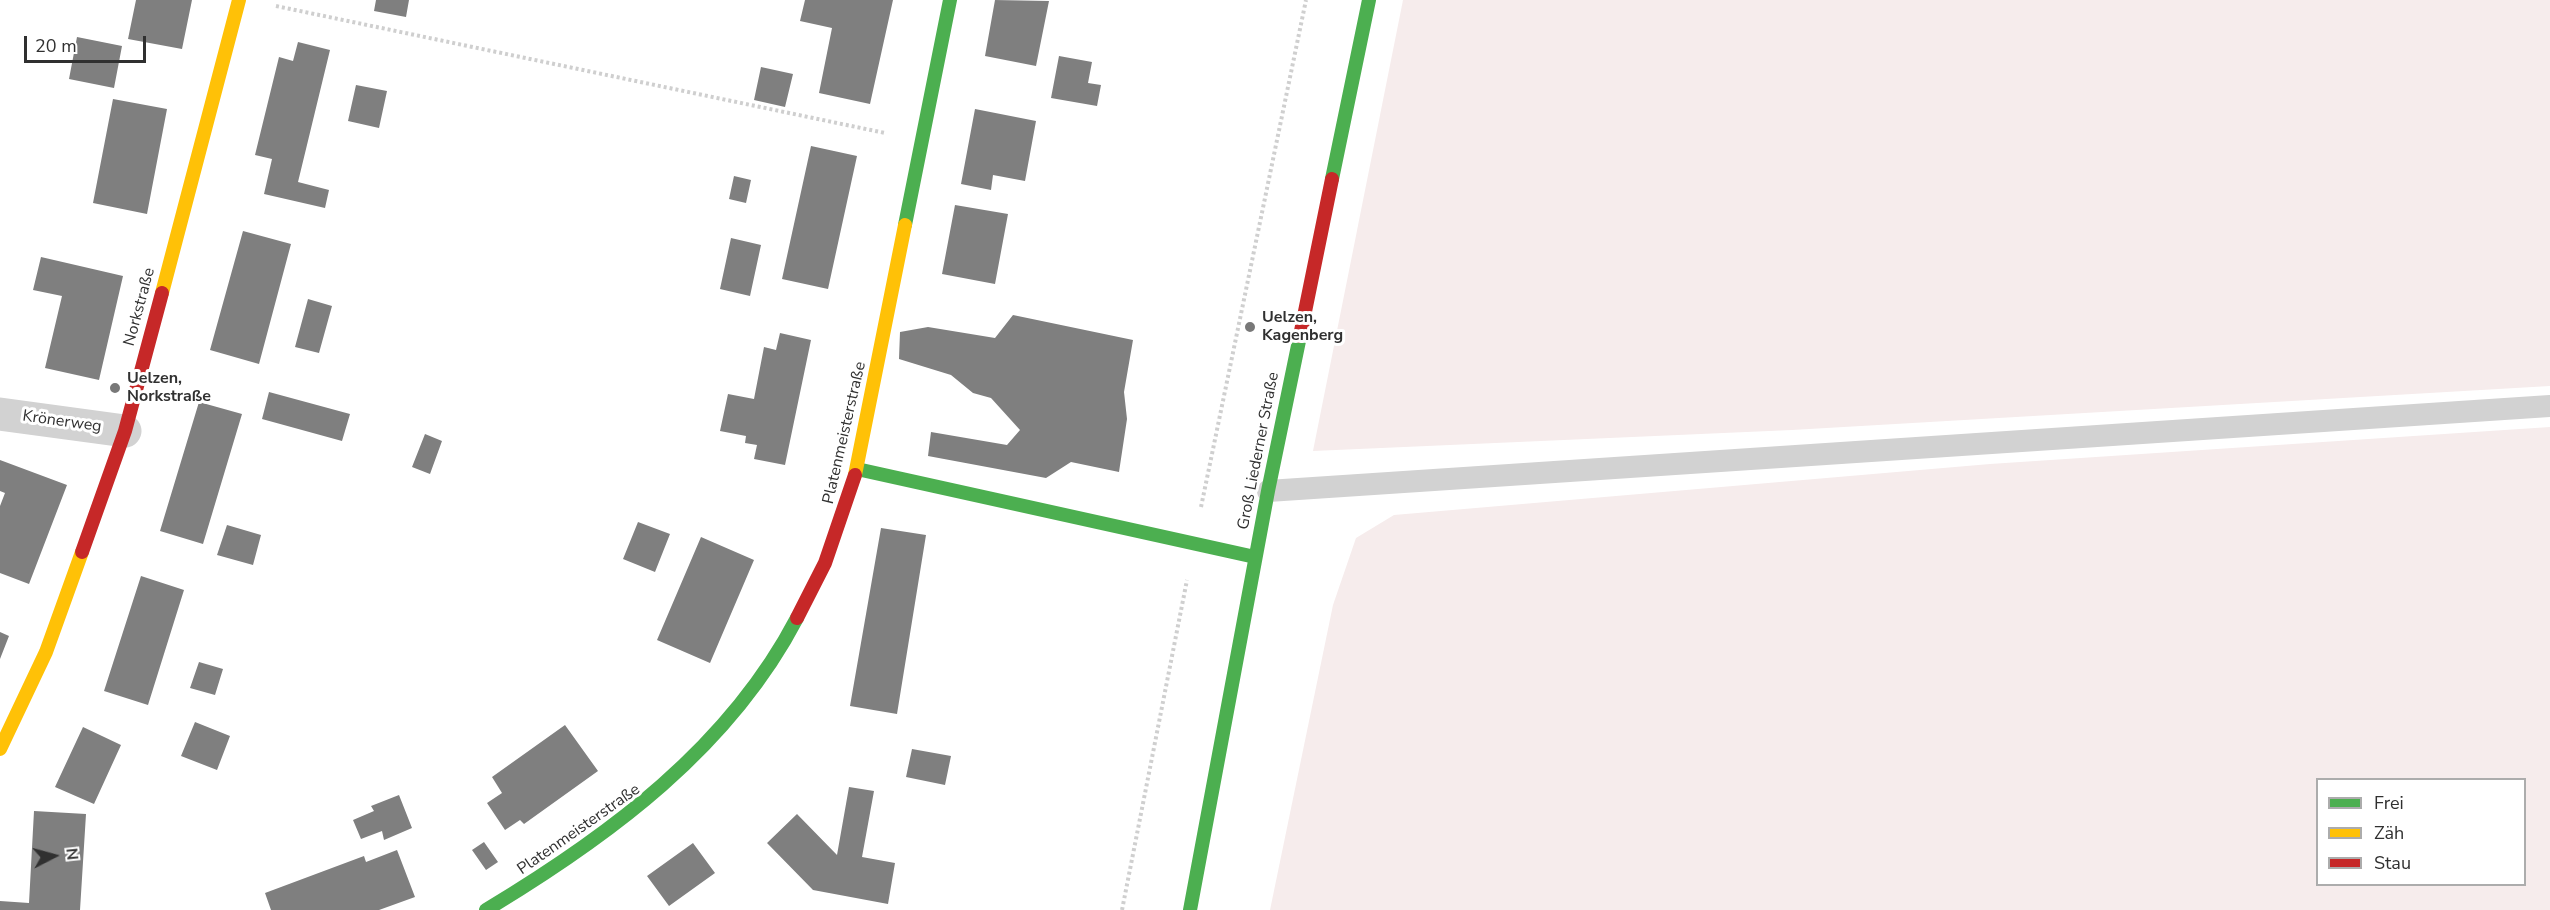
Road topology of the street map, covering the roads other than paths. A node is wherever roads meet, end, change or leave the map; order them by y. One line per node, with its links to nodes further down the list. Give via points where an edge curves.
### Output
1 (239, 0): 6 (street, Norkstraße)
2 (950, 0): 7 (street, Platenmeisterstraße)
3 (1369, 0): 8 (street, Groß Liederner Straße)
4 (2550, 406): 8 (lane)
5 (0, 414): 6 (street, Krönerweg)
6 (124, 431): 10 (street, Norkstraße, via 46,652)
7 (857, 469): 9 (street); 11 (street, Platenmeisterstraße, via 820,574 795,624 732,716 657,794 596,841)
8 (1268, 491): 9 (street, Groß Liederner Straße)
9 (1255, 557): 12 (street, Groß Liederner Straße)
10 (0, 749)
11 (486, 910)
12 (1190, 910)

